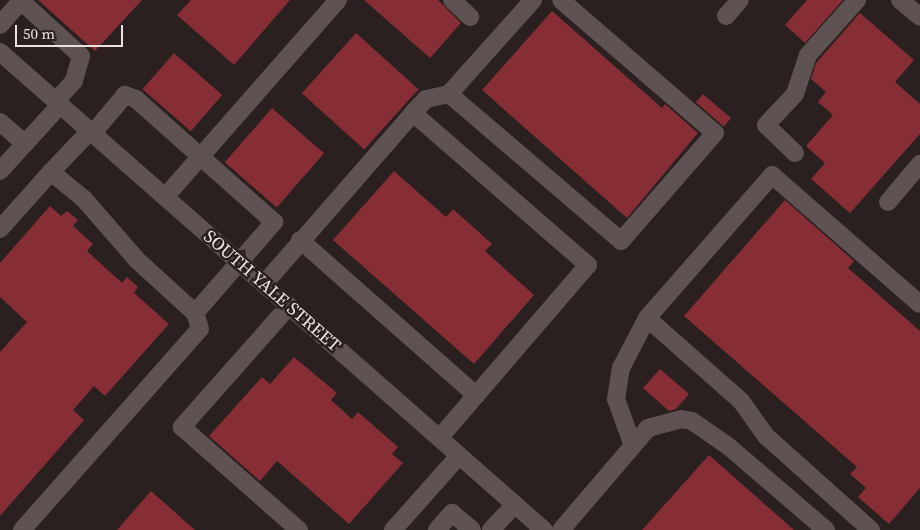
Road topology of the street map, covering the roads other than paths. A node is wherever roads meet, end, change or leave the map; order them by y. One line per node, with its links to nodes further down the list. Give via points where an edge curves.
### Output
1 (338, 0): 21 (street)
2 (452, 0): 10 (street)
3 (533, 0): 14 (street)
4 (561, 0): 14 (street, via 715,134 621,242)
5 (740, 0): 9 (street)
6 (856, 0): 20 (street, via 808,55 795,94 766,125)
7 (900, 0): 11 (street)
8 (19, 1): 12 (street); 15 (street, via 81,56 74,81)
9 (726, 16)
10 (470, 17)
11 (920, 17)
12 (0, 25)
13 (0, 52): 15 (street, SOUTH YALE STREET)
14 (449, 94): 16 (street, via 426,99)
15 (58, 103): 18 (street, SOUTH YALE STREET); 19 (street)
16 (413, 113): 28 (street); 35 (street, via 588,266)
17 (0, 122): 19 (street)
18 (91, 132): 21 (street, via 125,96 136,99); 24 (street); 25 (street, SOUTH YALE STREET)
19 (25, 144): 23 (street)
20 (795, 153)
21 (199, 157): 25 (street); 29 (street, via 274,222)
22 (920, 164): 26 (street)
23 (0, 171)
24 (51, 172): 27 (street); 33 (street, via 84,199 137,260)
25 (165, 197): 29 (street, SOUTH YALE STREET)
26 (888, 202)
27 (0, 229)
28 (300, 240): 30 (street); 35 (street)
29 (240, 262): 30 (street, SOUTH YALE STREET); 33 (street)
30 (264, 284): 32 (street, SOUTH YALE STREET)
31 (920, 304): 34 (street, via 772,174)
32 (289, 306): 36 (street, SOUTH YALE STREET); 41 (street, via 182,427)
33 (195, 313): 40 (street, via 200,329)
34 (647, 318): 37 (street, via 621,368 616,400); 49 (street, via 741,401 766,436)
35 (476, 395): 36 (street)
36 (440, 438): 38 (street, SOUTH YALE STREET)
37 (632, 443): 47 (street); 48 (street, via 663,421 692,421 754,466)
38 (459, 456): 39 (street, SOUTH YALE STREET); 42 (street)
39 (514, 504): 45 (street); 46 (street, SOUTH YALE STREET)
40 (22, 530)
41 (299, 530)
42 (393, 530)
43 (437, 530): 44 (street, via 452,512)
44 (472, 530)
45 (491, 530)
46 (544, 530)
47 (562, 530)
48 (826, 530)
49 (871, 530)

